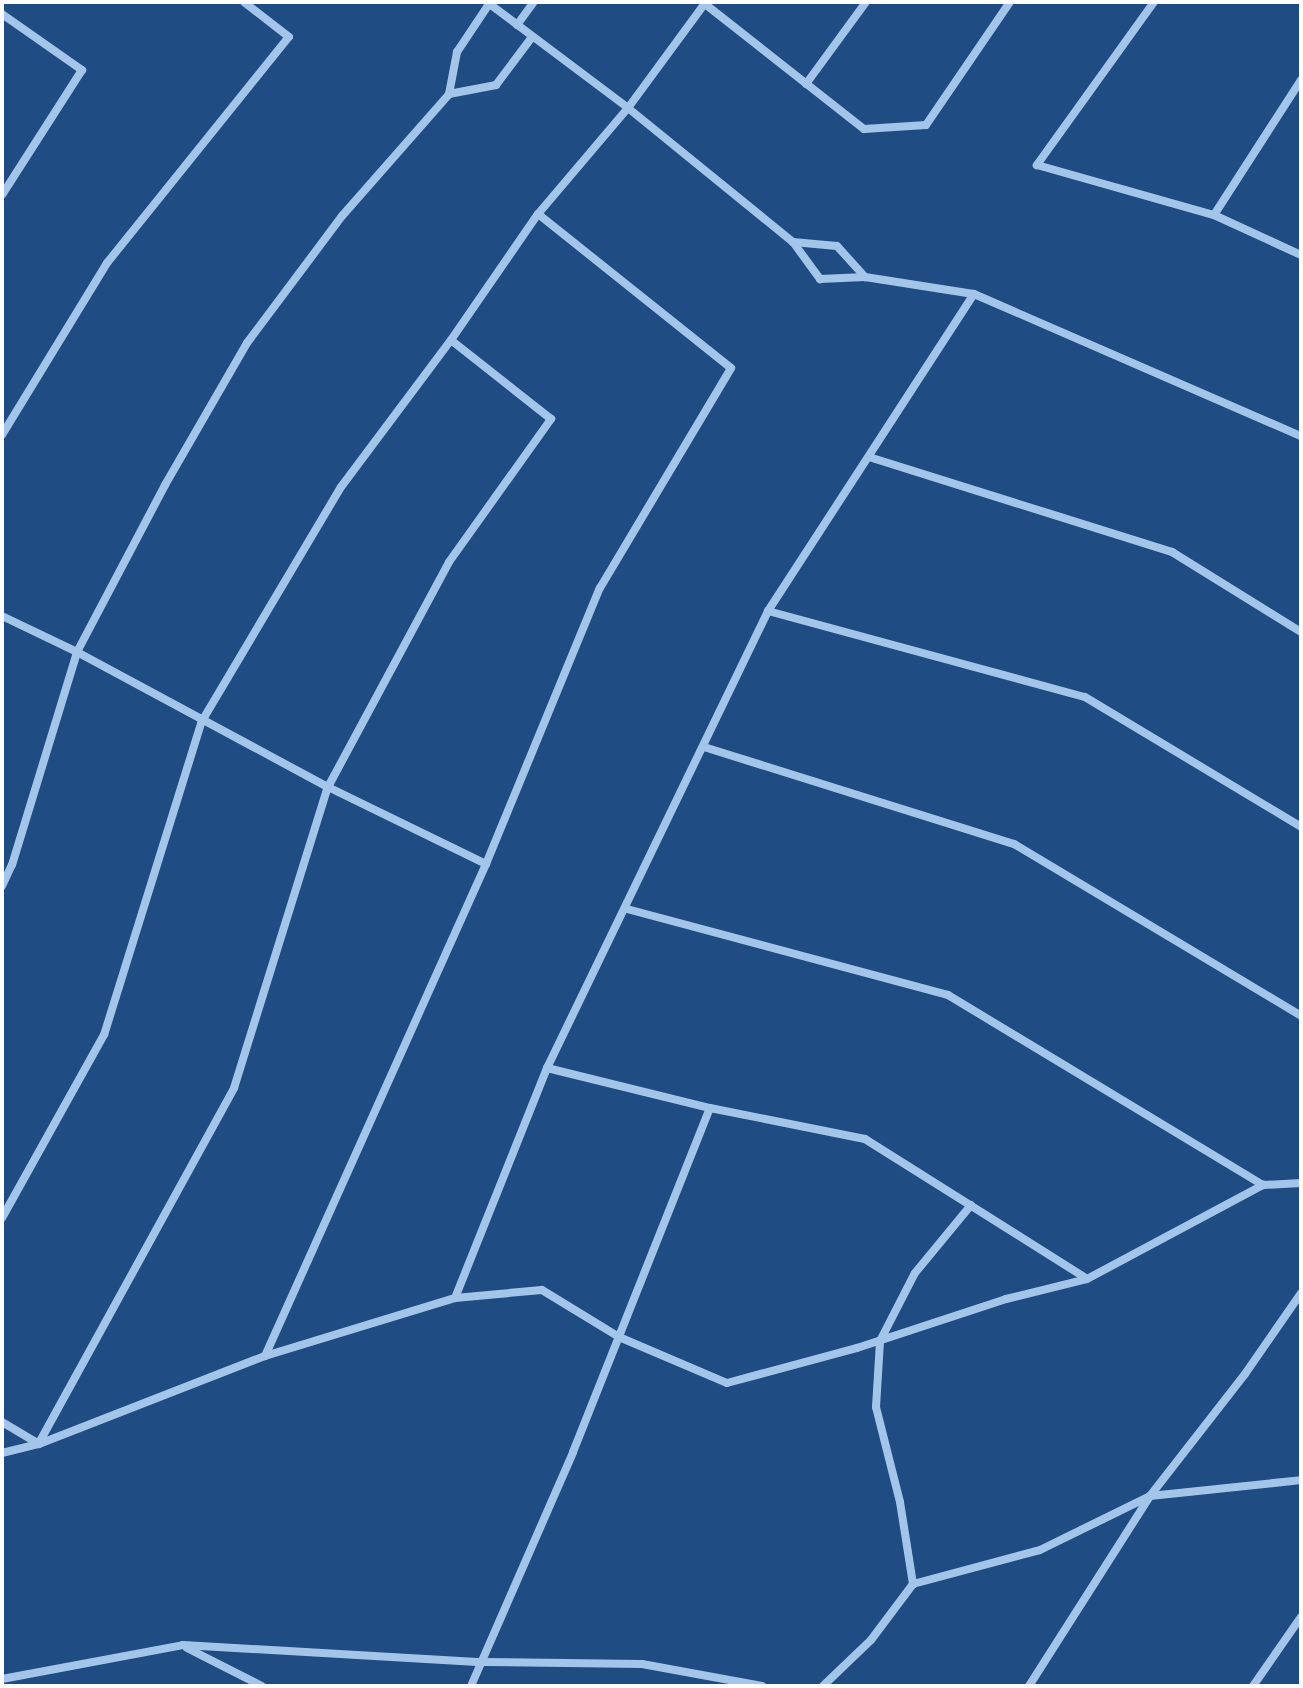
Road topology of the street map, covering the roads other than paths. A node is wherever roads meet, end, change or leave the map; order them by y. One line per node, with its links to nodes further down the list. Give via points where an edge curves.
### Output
1 (244, 2): 23 (street, via 289,37 107,263)
2 (534, 2): 9 (street)
3 (866, 2): 12 (street)
4 (1010, 2): 12 (street, via 926,125 864,129)
5 (1154, 2): 17 (street, via 1037,165)
6 (487, 3): 9 (street); 13 (street, via 457,52)
7 (706, 3): 12 (street); 14 (street)
8 (2, 14): 15 (street, via 82,70)
9 (517, 25): 10 (street)
10 (532, 37): 13 (street, via 496,85); 14 (street)
11 (1301, 80): 17 (street)
12 (806, 84)
13 (449, 94): 29 (street, via 342,216 247,343)
14 (628, 108): 16 (street); 18 (street)
15 (2, 195)
16 (538, 214): 22 (street); 34 (street, via 731,368 600,588)
17 (1214, 215): 19 (street)
18 (793, 242): 20 (street, via 837,246); 20 (street, via 820,279)
19 (1301, 255)
20 (865, 277): 21 (street)
21 (974, 294): 24 (street); 25 (street)
22 (451, 340): 30 (street, via 341,487); 32 (street, via 551,419 449,562)
23 (2, 435)
24 (1301, 436)
25 (869, 457): 26 (street); 28 (street, via 1172,552)
26 (768, 611): 31 (street); 33 (street, via 1085,697)
27 (2, 616): 29 (street)
28 (1301, 632)
29 (77, 652): 30 (street); 35 (street)
30 (202, 721): 32 (street); 43 (street, via 104,1035)
31 (704, 747): 36 (street); 37 (street, via 1014,844)
32 (328, 787): 34 (street); 51 (street, via 234,1088)
33 (1301, 827)
34 (486, 864): 49 (street)
35 (2, 886)
36 (627, 909): 38 (street); 41 (street, via 948,995)
37 (1301, 1016)
38 (547, 1068): 39 (street); 46 (street)
39 (710, 1108): 42 (street, via 865,1139); 47 (street)
40 (1301, 1183): 41 (street)
41 (1263, 1185): 44 (street)
42 (971, 1205): 44 (street); 48 (street, via 915,1273)
43 (2, 1218)
44 (1087, 1279): 48 (street, via 1006,1299)
45 (1301, 1293): 54 (street)
46 (455, 1298): 47 (street, via 542,1290); 49 (street)
47 (619, 1337): 48 (street, via 727,1383); 58 (street)
48 (880, 1341): 55 (street, via 876,1407 900,1502)
49 (265, 1356): 51 (street)
50 (2, 1422): 51 (street)
51 (39, 1444): 52 (street)
52 (2, 1453)
53 (1301, 1480): 54 (street)
54 (1150, 1496): 55 (street, via 1040,1550); 64 (street)
55 (913, 1584): 63 (street, via 871,1640)
56 (1301, 1617): 65 (street)
57 (183, 1645): 58 (street); 59 (street); 60 (street)
58 (482, 1662): 61 (street); 62 (street, via 642,1664)
59 (2, 1679)
60 (262, 1686)
61 (471, 1686)
62 (762, 1686)
63 (823, 1686)
64 (1029, 1686)
65 (1253, 1686)

